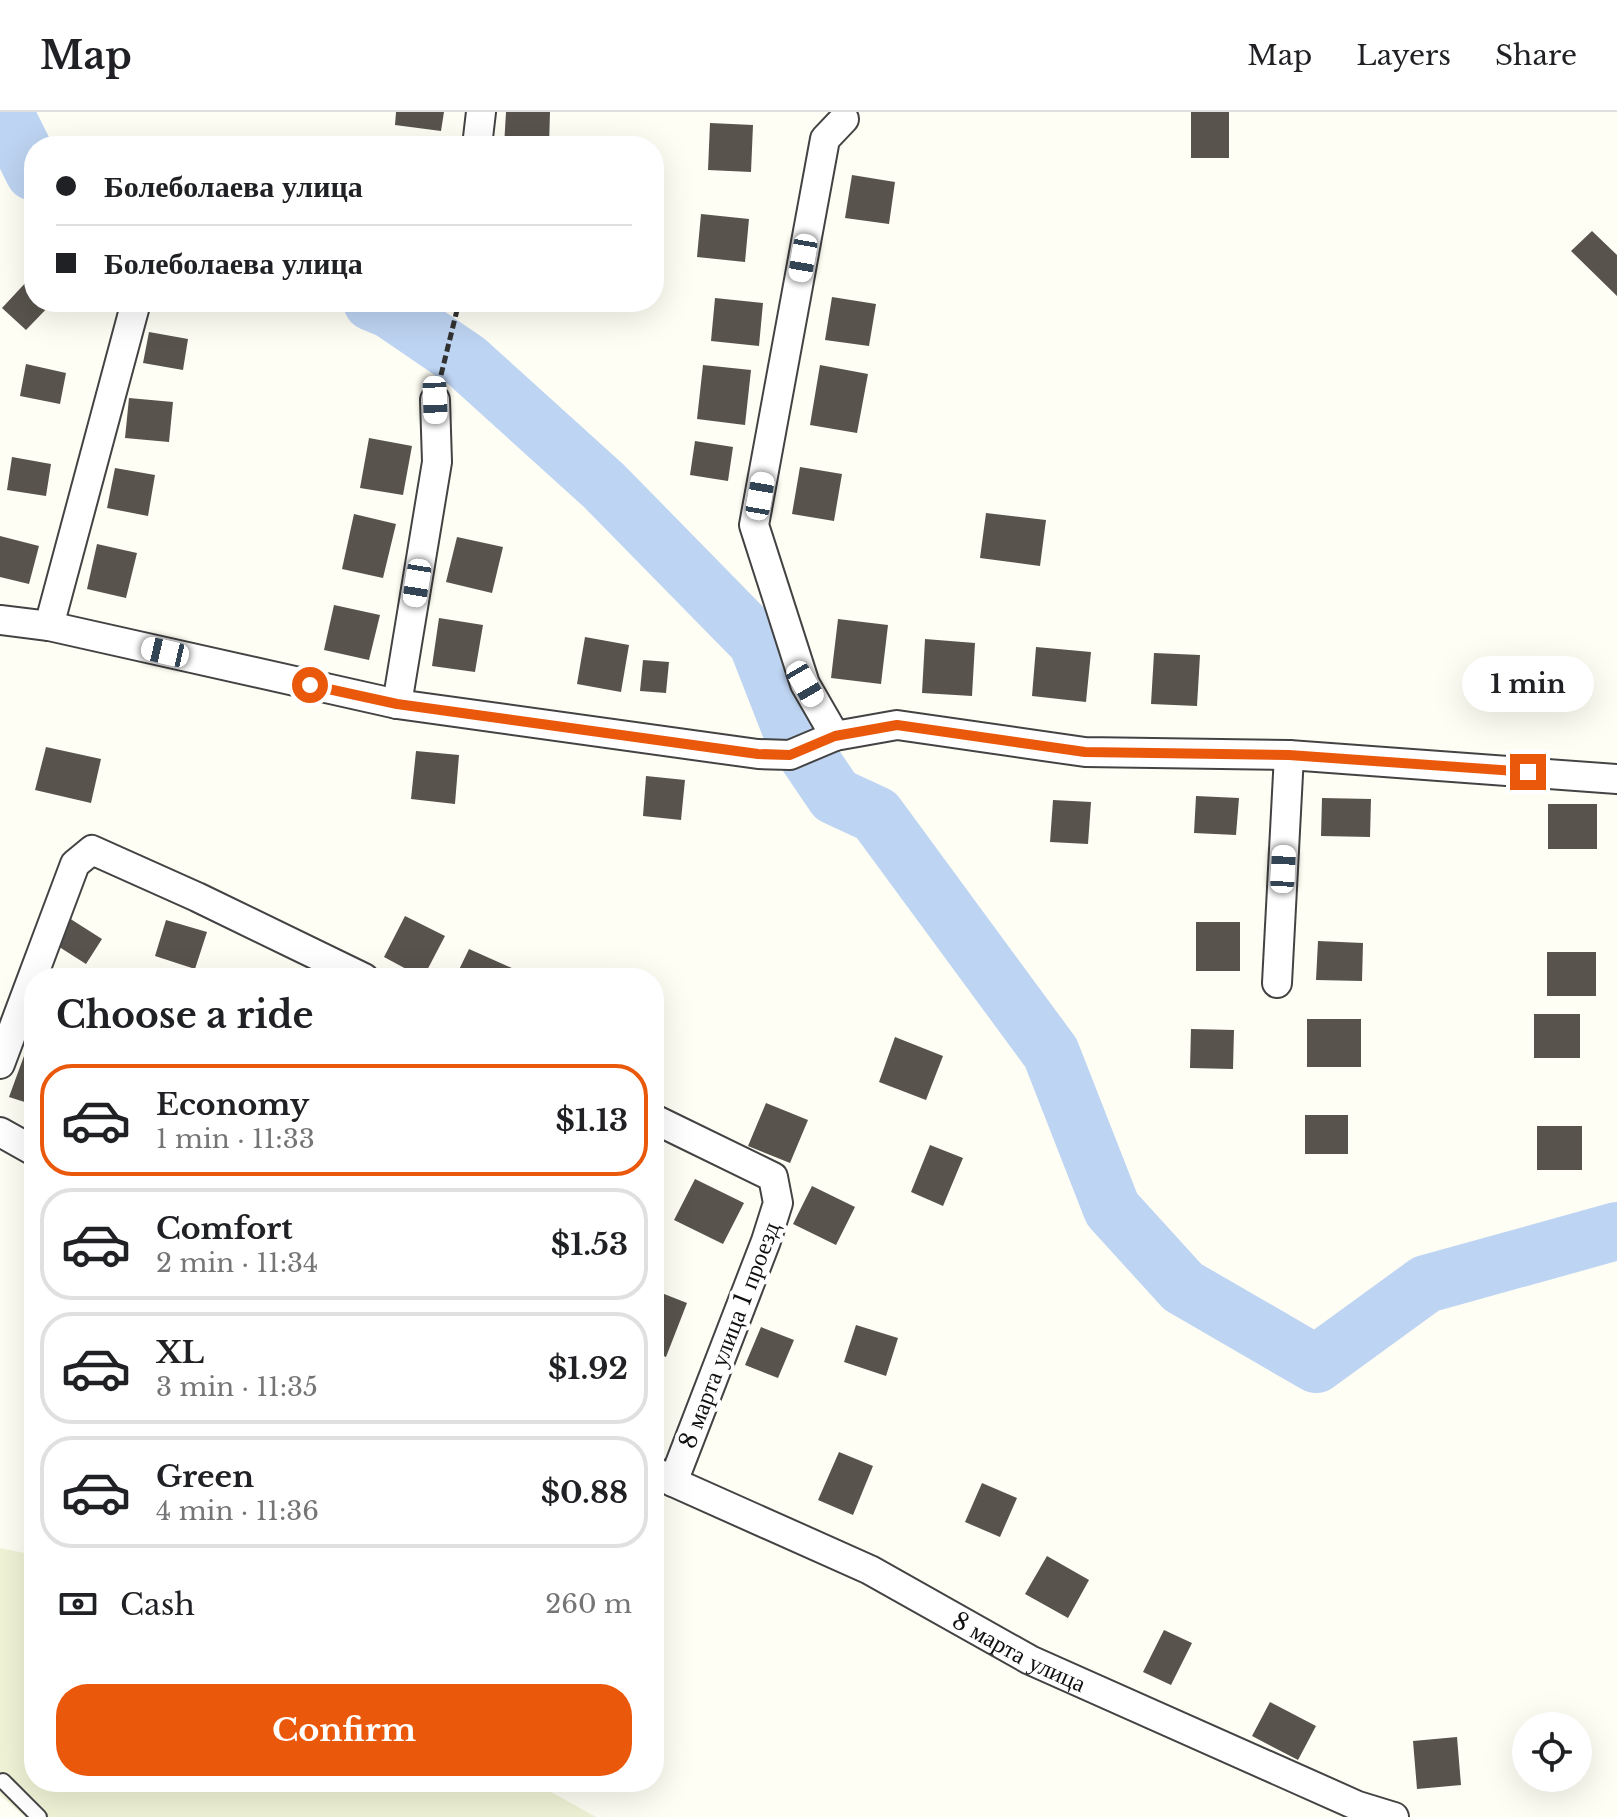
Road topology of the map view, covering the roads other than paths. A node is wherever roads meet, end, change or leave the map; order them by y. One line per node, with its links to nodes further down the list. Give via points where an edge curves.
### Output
1 (481, 112): 3 (street)
2 (844, 119): 9 (street, via 825,139 754,525 805,684)
3 (478, 136)
4 (133, 312): 7 (street)
5 (435, 400): 8 (street, via 437,462)
6 (0, 620): 7 (street)
7 (49, 626): 8 (street)
8 (397, 704): 9 (street, via 758,754 790,755)
9 (835, 736): 10 (street, via 897,725 1085,752)
10 (1289, 755): 11 (street); 14 (street)
11 (1617, 779)
12 (36, 968): 13 (street, via 75,864 92,850)
13 (343, 968)
14 (1277, 983)
15 (24, 1000): 16 (street)
16 (0, 1064)
17 (664, 1124): 20 (street, 8 марта улица 1 проезд, via 773,1177 778,1203)
18 (0, 1132): 19 (street)
19 (24, 1145)
20 (664, 1476): 23 (street, 8 марта улица, via 870,1570 1030,1660 1358,1806)
21 (3, 1781): 22 (lane)
22 (39, 1817)
23 (1394, 1817)

